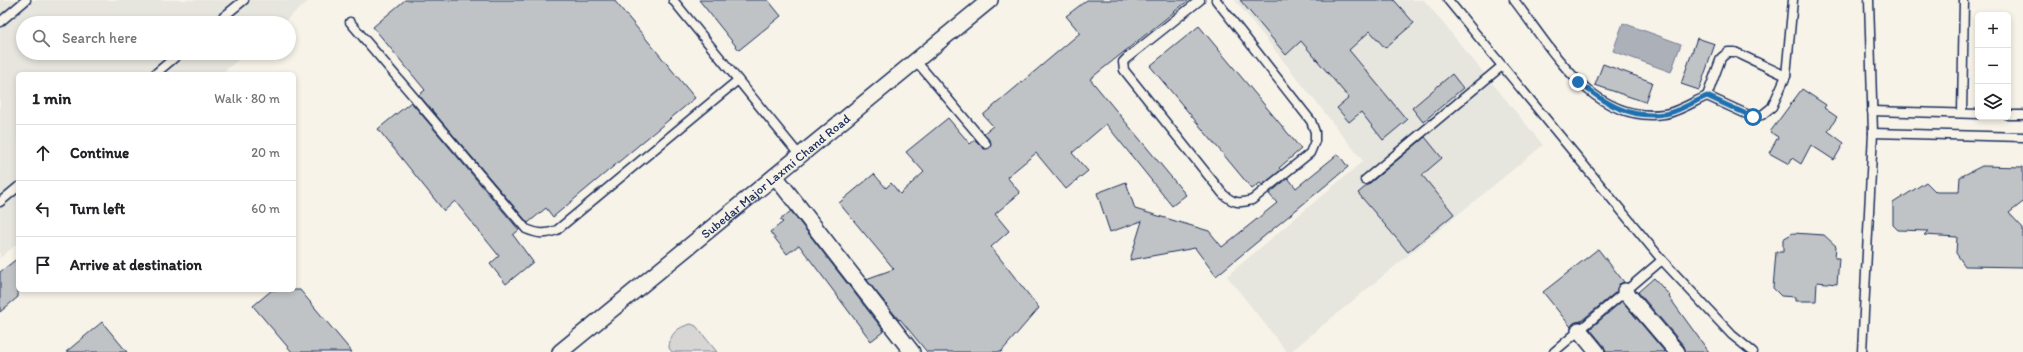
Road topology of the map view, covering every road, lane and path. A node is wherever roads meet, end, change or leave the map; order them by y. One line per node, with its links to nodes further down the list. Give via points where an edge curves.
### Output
1 (26, 0): 13 (lane)
2 (244, 0): 12 (lane)
3 (673, 0): 20 (lane)
4 (990, 0): 16 (street, Subedar Major Laxmi Chand Road)
5 (1200, 0): 6 (lane, via 1127,58 1123,62 1124,70 1223,194 1240,204 1252,200 1310,153 1315,141 1315,132 1311,121)
6 (1216, 0)
7 (1448, 0): 17 (lane)
8 (1514, 0): 21 (lane, via 1578,82 1604,102 1633,114 1666,114)
9 (1793, 0): 19 (lane)
10 (1869, 0): 22 (lane)
11 (1964, 0): 23 (lane)
12 (225, 16)
13 (0, 22)
14 (350, 22): 20 (lane, via 526,229 535,233 546,234 557,230)
15 (172, 60): 18 (lane)
16 (916, 61): 29 (lane); 30 (street, Subedar Major Laxmi Chand Road)
17 (1502, 66): 32 (lane); 35 (lane)
18 (157, 72)
19 (1786, 76): 21 (lane, via 1772,107 1762,115 1753,117); 21 (lane, via 1735,52 1728,52 1721,58)
20 (738, 80): 30 (lane)
21 (1707, 96)
22 (1872, 111): 23 (lane); 27 (lane)
23 (1962, 113): 24 (lane)
24 (1975, 114)
25 (2011, 115): 26 (lane)
26 (2023, 115)
27 (1873, 133): 28 (lane); 44 (lane)
28 (2023, 137)
29 (986, 144)
30 (800, 156): 31 (street, Subedar Major Laxmi Chand Road)
31 (775, 176): 38 (street, Subedar Major Laxmi Chand Road); 39 (street)
32 (1365, 180)
33 (16, 189): 34 (lane)
34 (0, 202)
35 (1662, 260): 36 (lane); 43 (lane, via 1732,335)
36 (1625, 291): 37 (lane); 42 (street)
37 (1579, 330): 40 (lane); 41 (street)
38 (560, 352)
39 (912, 352)
40 (1554, 352)
41 (1597, 352)
42 (1677, 352)
43 (1753, 352)
44 (1862, 352)

